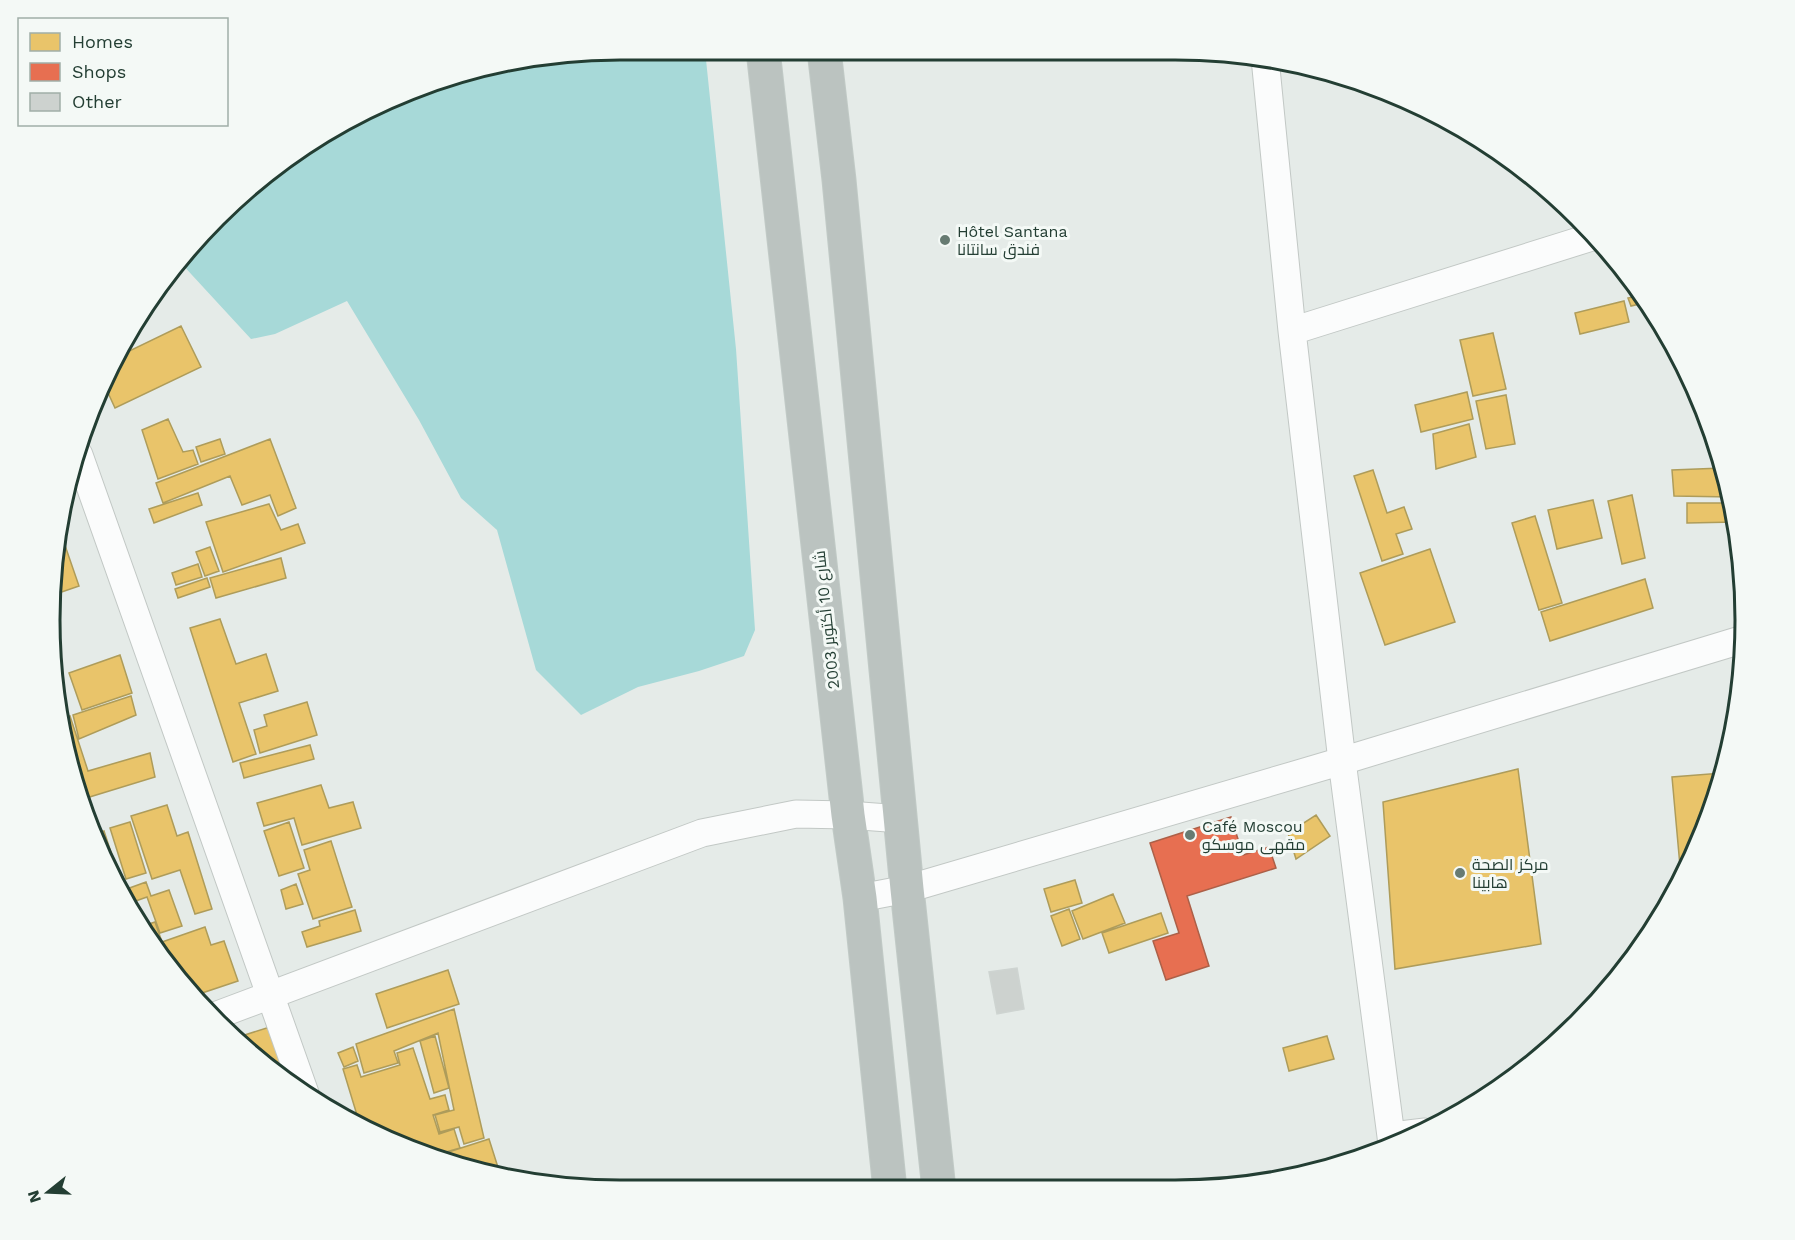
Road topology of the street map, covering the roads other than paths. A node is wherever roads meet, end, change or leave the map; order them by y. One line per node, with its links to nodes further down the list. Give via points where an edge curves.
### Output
1 (764, 60): 9 (highway, شارع 10 أكتوبر 2003)
2 (832, 60): 10 (highway, via 839,180)
3 (1266, 68): 5 (street)
4 (1585, 239): 5 (street)
5 (1292, 331): 8 (street)
6 (82, 464): 13 (street)
7 (1734, 642): 8 (street)
8 (1342, 761): 11 (street); 16 (street)
9 (848, 815): 10 (street); 12 (highway, شارع 10 أكتوبر 2003); 13 (street, via 796,814 702,833)
10 (901, 819): 11 (highway)
11 (907, 890): 12 (street); 18 (highway)
12 (860, 898): 17 (highway, شارع 10 أكتوبر 2003)
13 (270, 995): 14 (street); 15 (street)
14 (222, 1013)
15 (300, 1079)
16 (1391, 1136)
17 (889, 1180)
18 (938, 1180)

